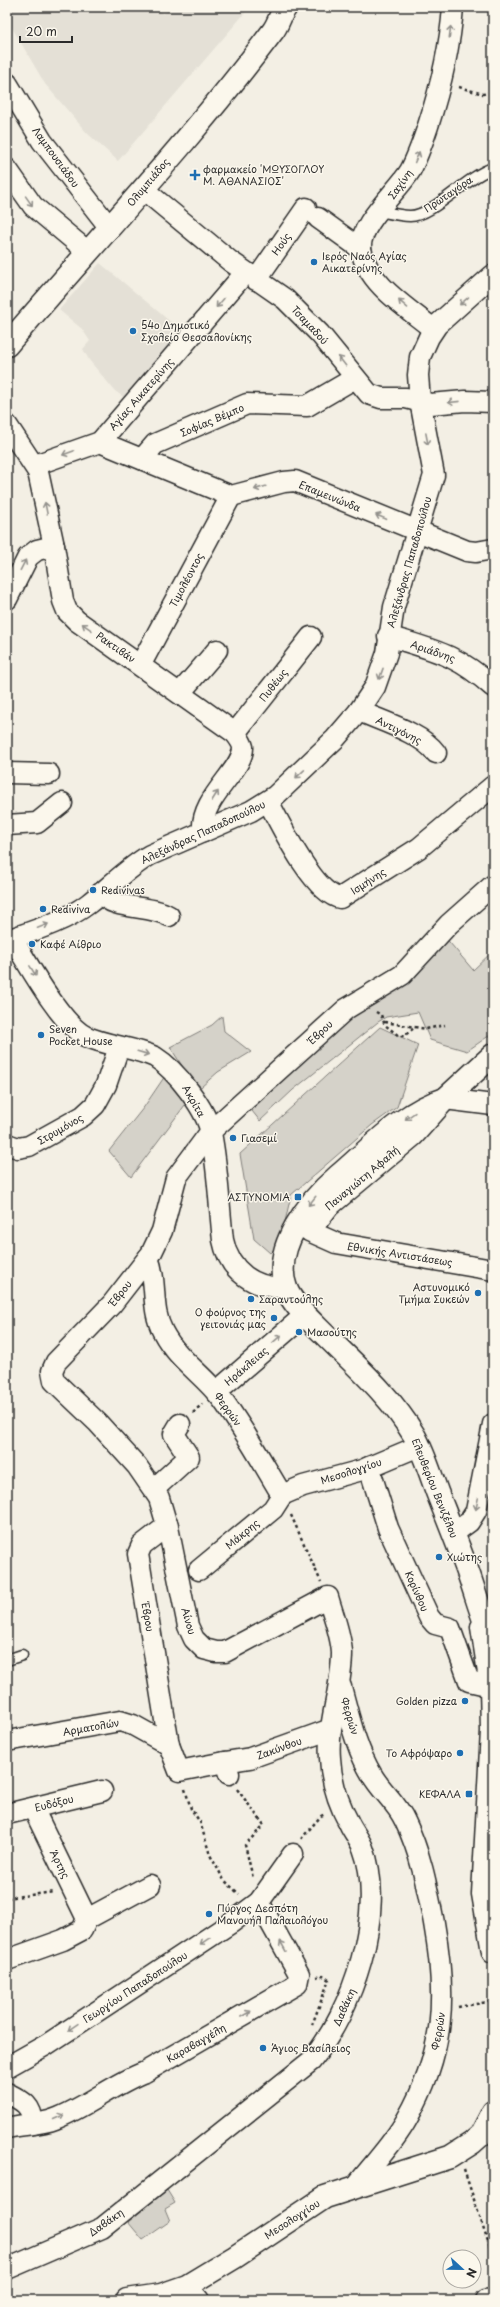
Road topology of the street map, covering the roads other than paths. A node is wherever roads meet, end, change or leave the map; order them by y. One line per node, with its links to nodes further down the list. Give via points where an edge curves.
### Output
1 (453, 7): 7 (street, Σαχίνη, one-way to 1, via 417,159 442,82)
2 (281, 9): 6 (street, Ολυμπιάδος, via 276,27); 8 (street, Ολυμπιάδος, via 253,37)
3 (7, 83): 8 (street, Λαμπουσιάδου, via 42,141)
4 (493, 168): 7 (lane, Πρωταγόρα, via 474,176 423,212 411,216)
5 (7, 169): 9 (street, one-way to 9, via 33,206)
6 (143, 189): 8 (street, Ολυμπιάδος); 12 (street, Τσαμαδού)
7 (379, 211): 10 (street, Σαχίνη, via 364,232)
8 (106, 223): 9 (street, Ολυμπιάδος)
9 (84, 248): 13 (street, Ολυμπιάδος); 15 (street, Ολυμπιάδος)
10 (362, 249): 12 (street, Ηούς, via 312,213); 14 (street, one-way to 10, via 378,281 369,269)
11 (493, 275): 14 (street, Αλεξάνδρας Παπαδοπούλου, one-way to 14)
12 (250, 276): 16 (street, Τσαμαδού, one-way to 12, via 320,334 293,307); 20 (street, Αγίας Αικατερίνης, one-way to 20)
13 (7, 326)
14 (433, 329): 17 (street, Αλεξάνδρας Παπαδοπούλου, via 419,364)
15 (7, 345)
16 (355, 378): 17 (street, Τσαμαδού, via 364,390 374,397); 21 (street, Σοφίας Βέμπο, via 307,406 247,404 155,444)
17 (420, 401): 18 (street, Τσαμαδού, one-way to 17, via 430,404); 24 (street, Αλεξάνδρας Παπαδοπούλου, one-way to 24, via 434,475)
18 (493, 402)
19 (7, 425): 22 (street, Ρακτιβάν)
20 (100, 442): 21 (street); 22 (street, one-way to 22)
21 (142, 459): 23 (street)
22 (35, 465): 25 (street, Ρακτιβάν, one-way to 22)
23 (231, 496): 24 (street, Επαμεινώνδα, one-way to 23, via 295,481); 31 (street, Τιμολέοντος)
24 (418, 532): 26 (street, Επαμεινώνδα, via 470,552); 28 (street, Αλεξάνδρας Παπαδοπούλου, via 394,607)
25 (54, 546): 27 (street, one-way to 25, via 30,555 37,550); 31 (street, Ρακτιβάν, one-way to 25, via 77,620 67,610 63,601)
26 (493, 549)
27 (7, 599)
28 (388, 636): 32 (street, Αριάδνης, via 459,660); 34 (street, Αλεξάνδρας Παπαδοπούλου, one-way to 34, via 387,653 381,674)
29 (311, 637): 35 (street, Πυθέως)
30 (217, 650): 33 (street)
31 (140, 664): 33 (street, Ρακτιβάν)
32 (493, 687)
33 (180, 693): 35 (street, Ρακτιβάν)
34 (359, 711): 36 (street, Αντιγόνης, via 408,733 426,743); 40 (street, Αλεξάνδρας Παπαδοπούλου, one-way to 40, via 314,760)
35 (235, 733): 43 (street, one-way to 35, via 204,814 242,751 241,742)
36 (436, 753)
37 (7, 773): 38 (street)
38 (49, 774)
39 (493, 786): 40 (street, Ισμήνης, via 419,848 340,898 328,894 314,878 291,844)
40 (268, 801): 43 (street, Αλεξάνδρας Παπαδοπούλου)
41 (62, 802): 42 (street, via 38,824)
42 (7, 825)
43 (203, 832): 45 (street, Αλεξάνδρας Παπαδοπούλου, via 141,861)
44 (493, 885): 53 (street, Έβρου, via 448,924 402,975 341,1014)
45 (100, 893): 46 (street, via 110,901 159,910); 47 (street, Αλεξάνδρας Παπαδοπούλου, one-way to 45, via 71,914)
46 (168, 916)
47 (10, 939): 48 (street, Ακρίτα, one-way to 48, via 50,997 76,1029 87,1037)
48 (119, 1046): 53 (street, Ακρίτα, one-way to 53, via 148,1054 164,1062 192,1094); 54 (street, Στρυμόνος, via 103,1091 87,1113 29,1146 18,1148)
49 (493, 1056): 50 (street, Παναγιώτη Αφαλή)
50 (485, 1067): 51 (street, Παναγιώτη Αφαλή)
51 (445, 1099): 52 (street); 55 (street, Παναγιώτη Αφαλή, via 413,1134 328,1206); 58 (street, Παναγιώτη Αφαλή, one-way to 58, via 425,1107 401,1122 314,1199 299,1221 284,1263)
52 (493, 1105)
53 (211, 1131): 56 (street, Έβρου, via 176,1178 162,1231); 58 (street, Ακρίτα, via 223,1240 227,1254 241,1274 253,1283)
54 (7, 1144)
55 (310, 1231): 57 (street, Εθνικής Αντιστάσεως, via 336,1243); 58 (street, Παναγιώτη Αφαλή, via 300,1254)
56 (148, 1258): 59 (street, Φερρών, via 152,1271 154,1304 163,1332 174,1349); 64 (street, Έβρου, via 117,1298 56,1362 52,1371 56,1383 115,1442)
57 (493, 1270)
58 (295, 1301): 59 (street, Ηράκλειας, one-way to 58); 62 (street, Ελευθερίου Βενιζέλου, via 385,1395)
59 (216, 1392): 65 (street, Φερρών, via 240,1425)
60 (180, 1424): 64 (street, via 174,1434 189,1457 188,1460)
61 (493, 1424): 67 (street, one-way to 67, via 476,1511 469,1522)
62 (419, 1446): 63 (street, Μεσολογγίου); 67 (street, Ελευθερίου Βενιζέλου)
63 (369, 1467): 65 (street, Μεσολογγίου); 75 (street, Κορίνθου, via 388,1528 429,1618 435,1624 450,1628 469,1681)
64 (154, 1489): 66 (street, Έβρου)
65 (282, 1494): 68 (street, Μάκρης, via 273,1509)
66 (168, 1525): 69 (street, Αίνου, via 188,1626 195,1641 204,1649 225,1652); 78 (street, Έβρου, via 142,1545 138,1554)
67 (454, 1533): 70 (street, Ελευθερίου Βενιζέλου)
68 (199, 1570)
69 (328, 1598): 74 (street, Φερρών, via 341,1644)
70 (480, 1613): 71 (street, Ελευθερίου Βενιζέλου); 75 (street)
71 (493, 1643)
72 (22, 1655): 73 (lane)
73 (7, 1660)
74 (339, 1681): 76 (street, Δαβάκη); 96 (street, Φερρών, via 360,1749 372,1776 404,1819 418,1849 439,1950 442,2010 434,2052 414,2104 401,2128)
75 (491, 1686): 89 (street, via 492,1731 483,1894)
76 (331, 1729): 79 (street, Ζακύνθου, via 227,1768); 97 (street, Δαβάκη, via 331,1770 343,1808 365,1853 370,1878 371,1908 352,1989 335,2029 320,2051 298,2073 102,2228)
77 (7, 1741): 78 (street, Αρματολών, via 120,1721 133,1725)
78 (169, 1745): 79 (street, Έβρου)
79 (179, 1771)
80 (102, 1791): 81 (street, Ευδόξου)
81 (32, 1808): 83 (street, Ευδόξου); 88 (street, Άρτης)
82 (493, 1811): 85 (street, via 487,1898 491,1900)
83 (7, 1814)
84 (293, 1854): 87 (street, Γεωργίου Παπαδοπούλου)
85 (493, 1873)
86 (150, 1885): 88 (street)
87 (253, 1906): 91 (street, Γεωργίου Παπαδοπούλου, one-way to 91, via 196,1948 46,2045); 94 (street, Καραβαγγέλη, one-way to 87, via 62,2116 145,2072 297,1984 299,1974)
88 (88, 1919): 90 (street, via 82,1930 63,1940)
89 (493, 1945)
90 (7, 1960)
91 (7, 2067)
92 (7, 2093): 94 (street, via 29,2105 33,2114)
93 (493, 2112): 96 (street, Μεσολογγίου, via 481,2135 458,2153 438,2162)
94 (33, 2124): 95 (street, Καραβαγγέλη)
95 (7, 2128)
96 (356, 2186): 98 (street, Μεσολογγίου, via 312,2204 235,2257)
97 (7, 2270)
98 (193, 2293): 100 (street, Μεσολογγίου)
99 (493, 2298): 101 (street)
100 (127, 2300)
101 (486, 2300)

